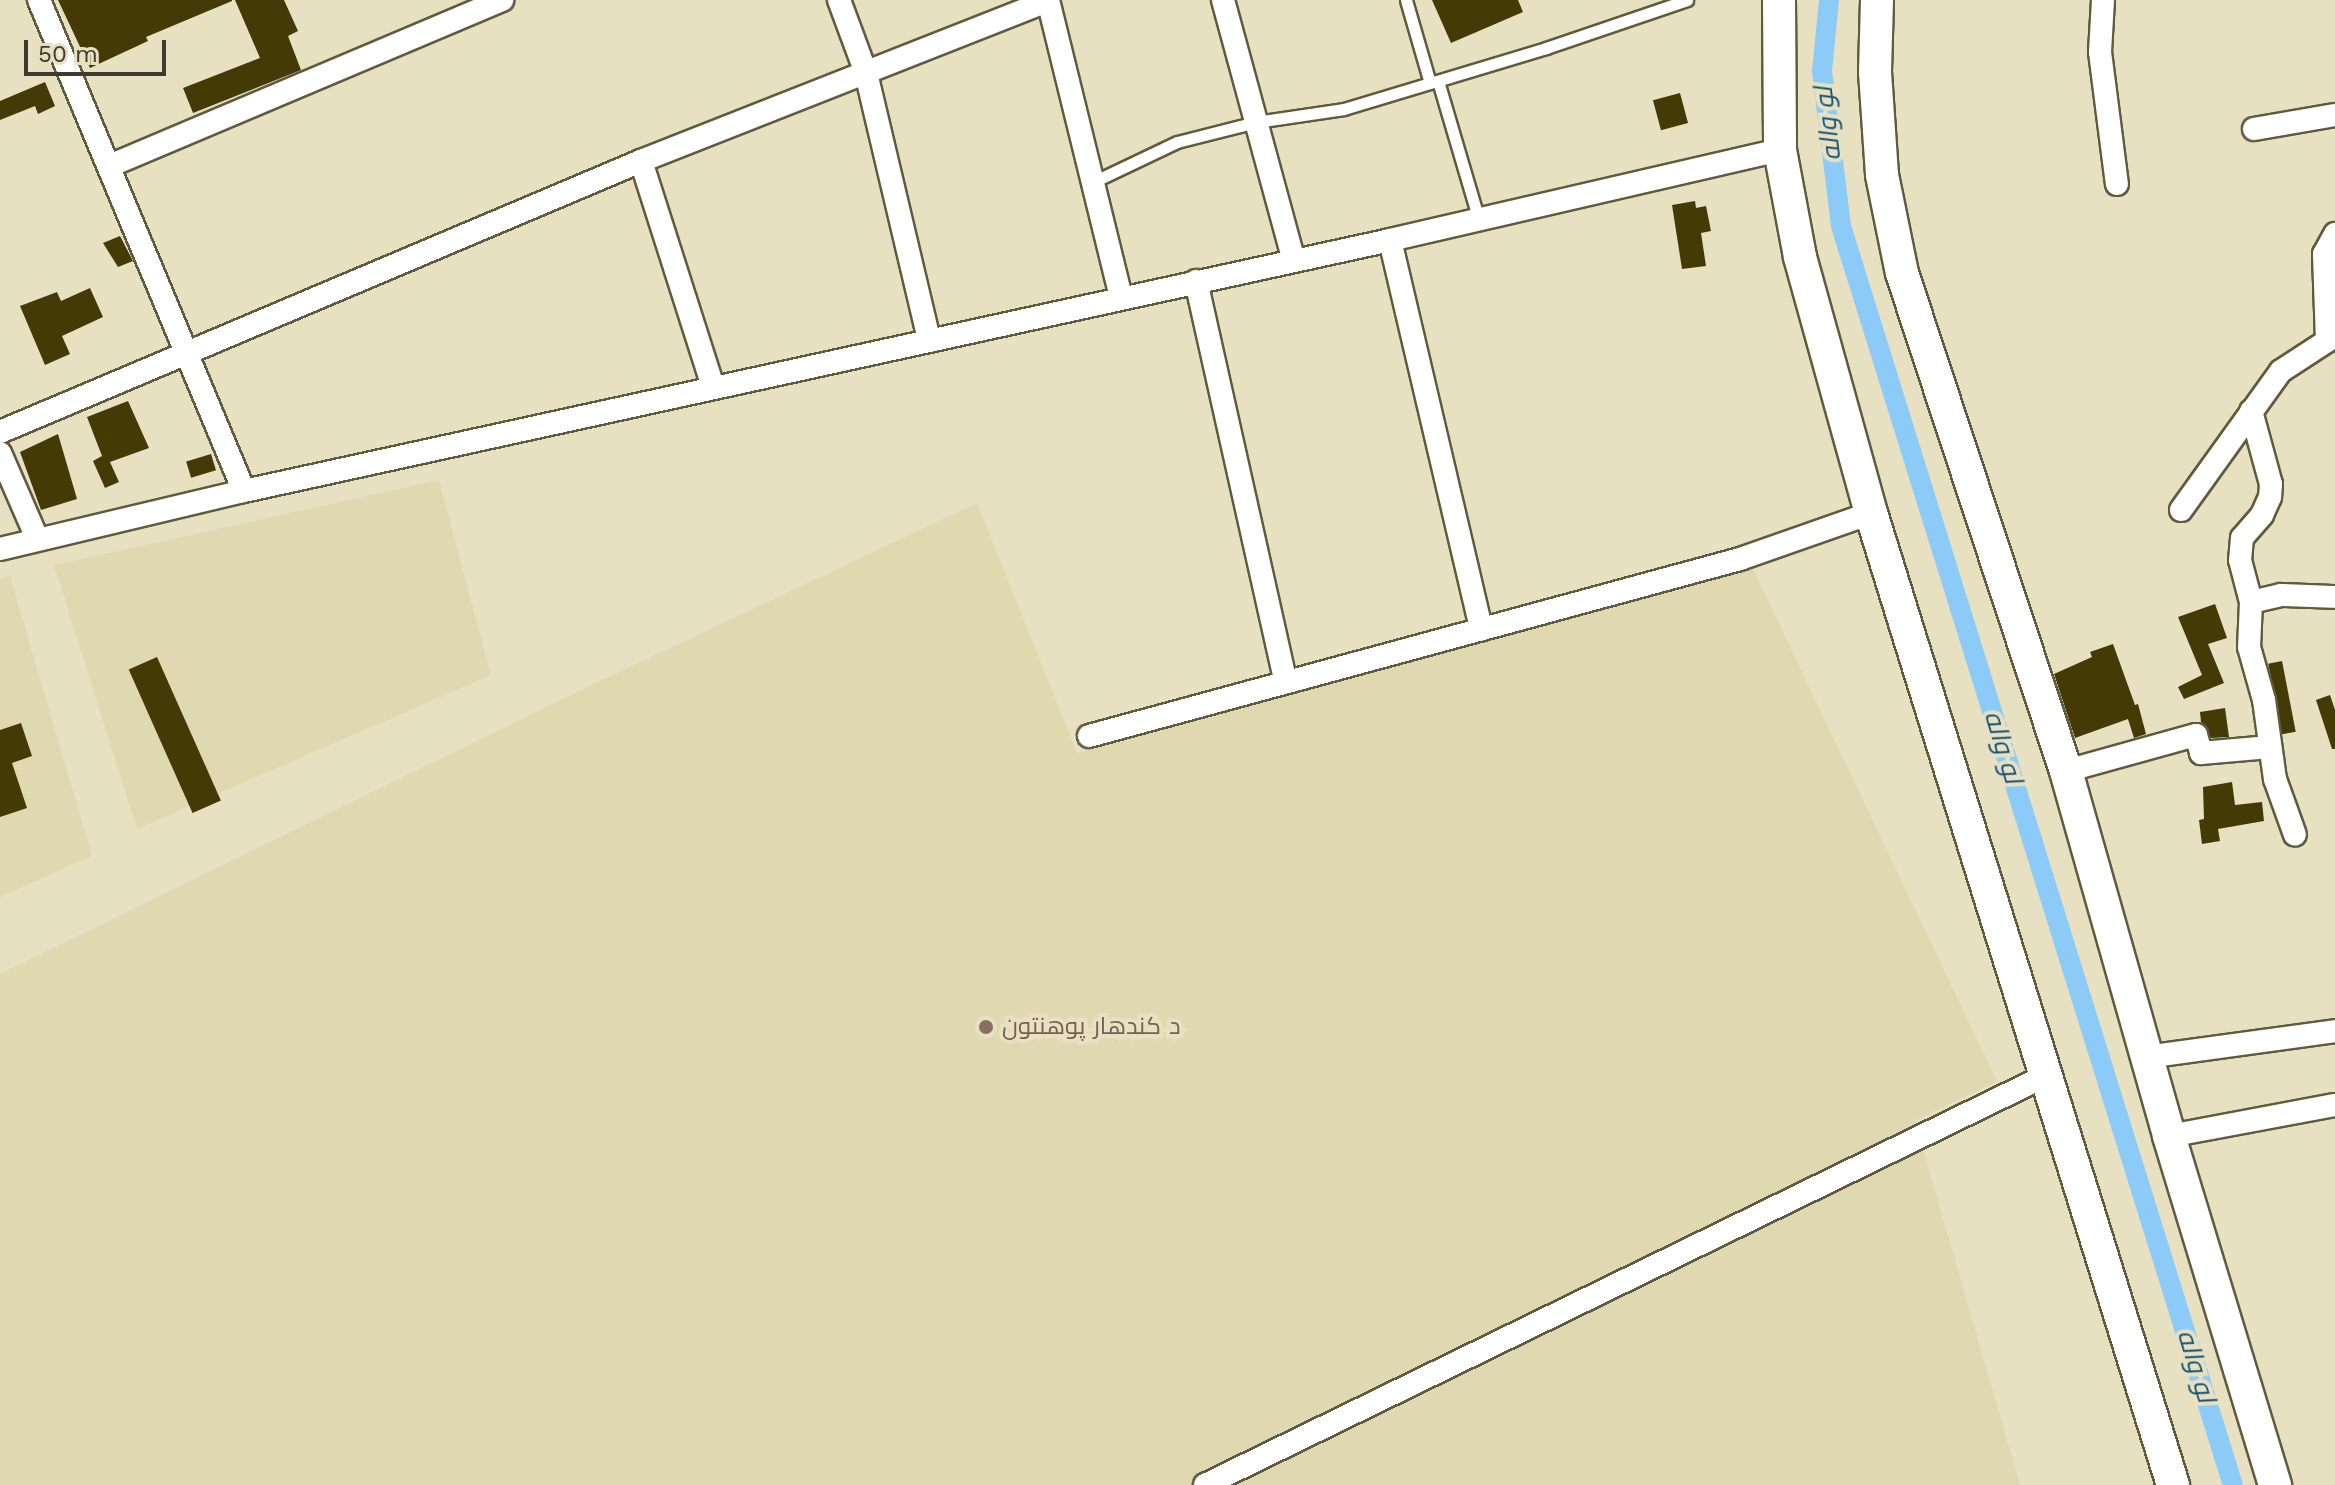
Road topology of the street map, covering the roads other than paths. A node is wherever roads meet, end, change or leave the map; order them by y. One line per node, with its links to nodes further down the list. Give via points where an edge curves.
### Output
1 (39, 0): 18 (street)
2 (502, 0): 18 (street)
3 (839, 0): 11 (street)
4 (1223, 0): 14 (street)
5 (1406, 0): 12 (lane)
6 (1687, 0): 12 (lane)
7 (1779, 0): 16 (street)
8 (1877, 0): 44 (street, via 1875,72 1882,175 1902,273)
9 (2103, 0): 20 (street, via 2100,52)
10 (1048, 1): 11 (street); 19 (street)
11 (866, 73): 17 (street); 27 (street)
12 (1434, 82): 14 (lane, via 1344,109); 21 (lane)
13 (2335, 115): 15 (street)
14 (1256, 122): 19 (lane, via 1177,142); 24 (street)
15 (2254, 129)
16 (1780, 150): 21 (street); 35 (street, via 1800,257)
17 (641, 161): 28 (street); 29 (street)
18 (109, 166): 28 (street)
19 (1093, 182): 26 (street)
20 (2117, 184)
21 (1479, 220): 23 (street)
22 (2335, 234): 30 (street, via 2324,254 2327,341 2281,371)
23 (1390, 240): 24 (street); 40 (street)
24 (1294, 261): 25 (street)
25 (1196, 281): 26 (street); 41 (street)
26 (1121, 297): 27 (street)
27 (929, 339): 29 (street)
28 (187, 353): 31 (street); 33 (street)
29 (713, 386): 33 (street)
30 (2251, 411): 34 (street); 39 (street, via 2271,484 2262,515 2242,538 2240,560)
31 (0, 432)
32 (0, 453): 36 (street)
33 (244, 491): 36 (street)
34 (2181, 510)
35 (1871, 513): 40 (street, via 1740,559); 48 (street)
36 (37, 538): 37 (street)
37 (0, 549)
38 (2335, 597): 39 (street, via 2281,595)
39 (2251, 602): 43 (street, via 2249,647)
40 (1481, 629): 41 (street)
41 (1286, 682): 42 (street)
42 (1089, 736)
43 (2270, 747): 44 (street, via 2201,753 2196,735); 45 (street)
44 (2066, 771): 47 (street)
45 (2295, 835)
46 (2335, 1031): 47 (street)
47 (2146, 1057): 50 (street)
48 (2047, 1075): 51 (street); 52 (street)
49 (2333, 1113): 50 (street)
50 (2169, 1136): 53 (street)
51 (1205, 1485)
52 (2173, 1485)
53 (2275, 1485)

